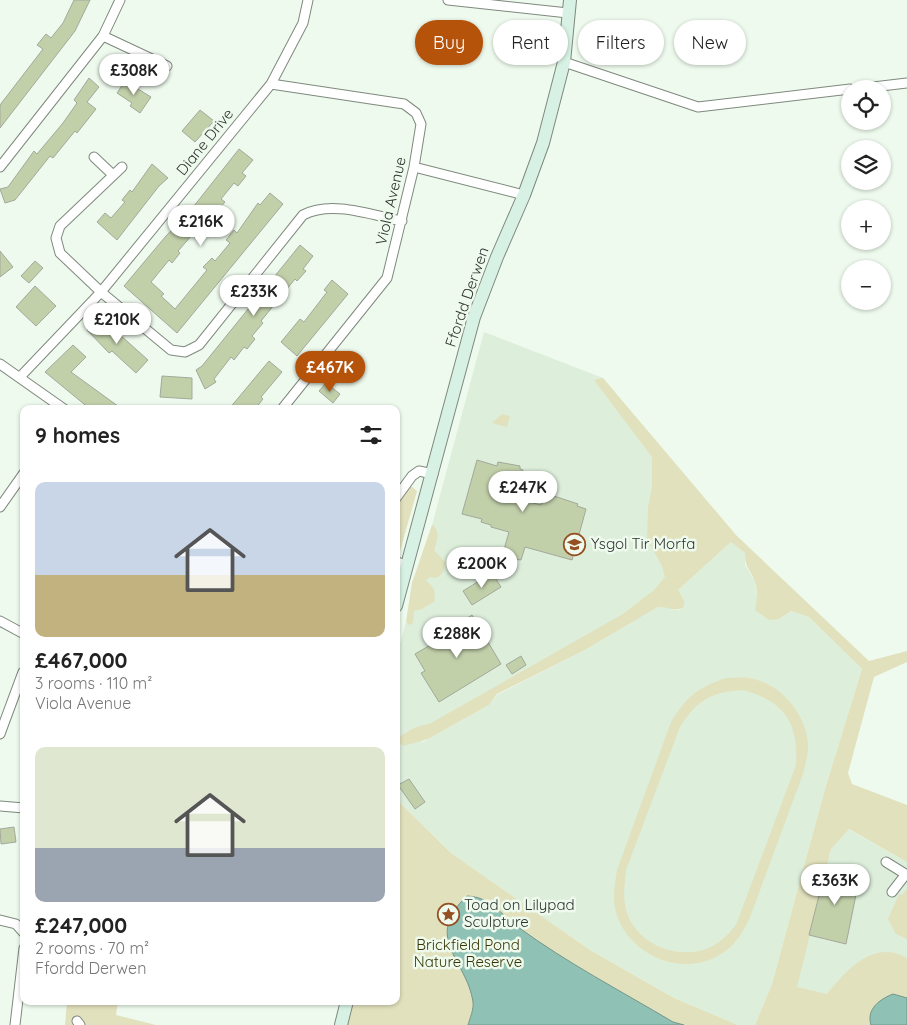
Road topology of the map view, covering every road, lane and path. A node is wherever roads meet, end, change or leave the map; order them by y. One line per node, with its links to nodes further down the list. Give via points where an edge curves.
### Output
1 (120, 0): 6 (street)
2 (308, 0): 13 (street, Diane Drive, via 303,23)
3 (448, 0): 4 (street)
4 (569, 6): 5 (street, Ffordd Derwen)
5 (568, 20)
6 (103, 36): 7 (street); 17 (street)
7 (152, 59): 10 (street); 11 (street)
8 (568, 63): 15 (street, via 698,107)
9 (563, 65): 21 (street, Ffordd Derwen, via 543,143)
10 (167, 66)
11 (144, 74)
12 (907, 83): 14 (street)
13 (270, 84): 19 (street, Viola Avenue, via 404,104 416,113 421,124); 23 (street, Diane Drive)
14 (891, 85)
15 (841, 90)
16 (94, 157): 20 (street)
17 (0, 167)
18 (122, 167): 20 (street)
19 (414, 167): 21 (street); 22 (street, Viola Avenue)
20 (113, 175): 23 (street, via 60,226 56,238 60,253)
21 (524, 195): 28 (street, Ffordd Derwen, via 474,317)
22 (402, 220): 23 (street, via 333,208 315,209 303,215 198,344 186,352 171,350); 27 (street, Viola Avenue, via 387,278)
23 (101, 292): 25 (street, Diane Drive)
24 (0, 364): 25 (street)
25 (20, 377): 26 (street)
26 (58, 405)
27 (285, 405)
28 (433, 474): 30 (street, via 419,471); 32 (street, Ffordd Derwen)
29 (20, 479): 31 (street)
30 (400, 492)
31 (0, 507)
32 (401, 564)
33 (0, 621): 34 (street)
34 (20, 632)
35 (20, 680): 36 (street)
36 (0, 734)
37 (0, 806): 38 (street)
38 (20, 808)
39 (886, 862): 40 (street)
40 (906, 875): 41 (street)
41 (892, 892)
42 (0, 920): 43 (street)
43 (20, 927)
44 (20, 982): 47 (street)
45 (337, 1005): 48 (street)
46 (345, 1005): 49 (street)
47 (15, 1025)
48 (333, 1025)
49 (341, 1025)

